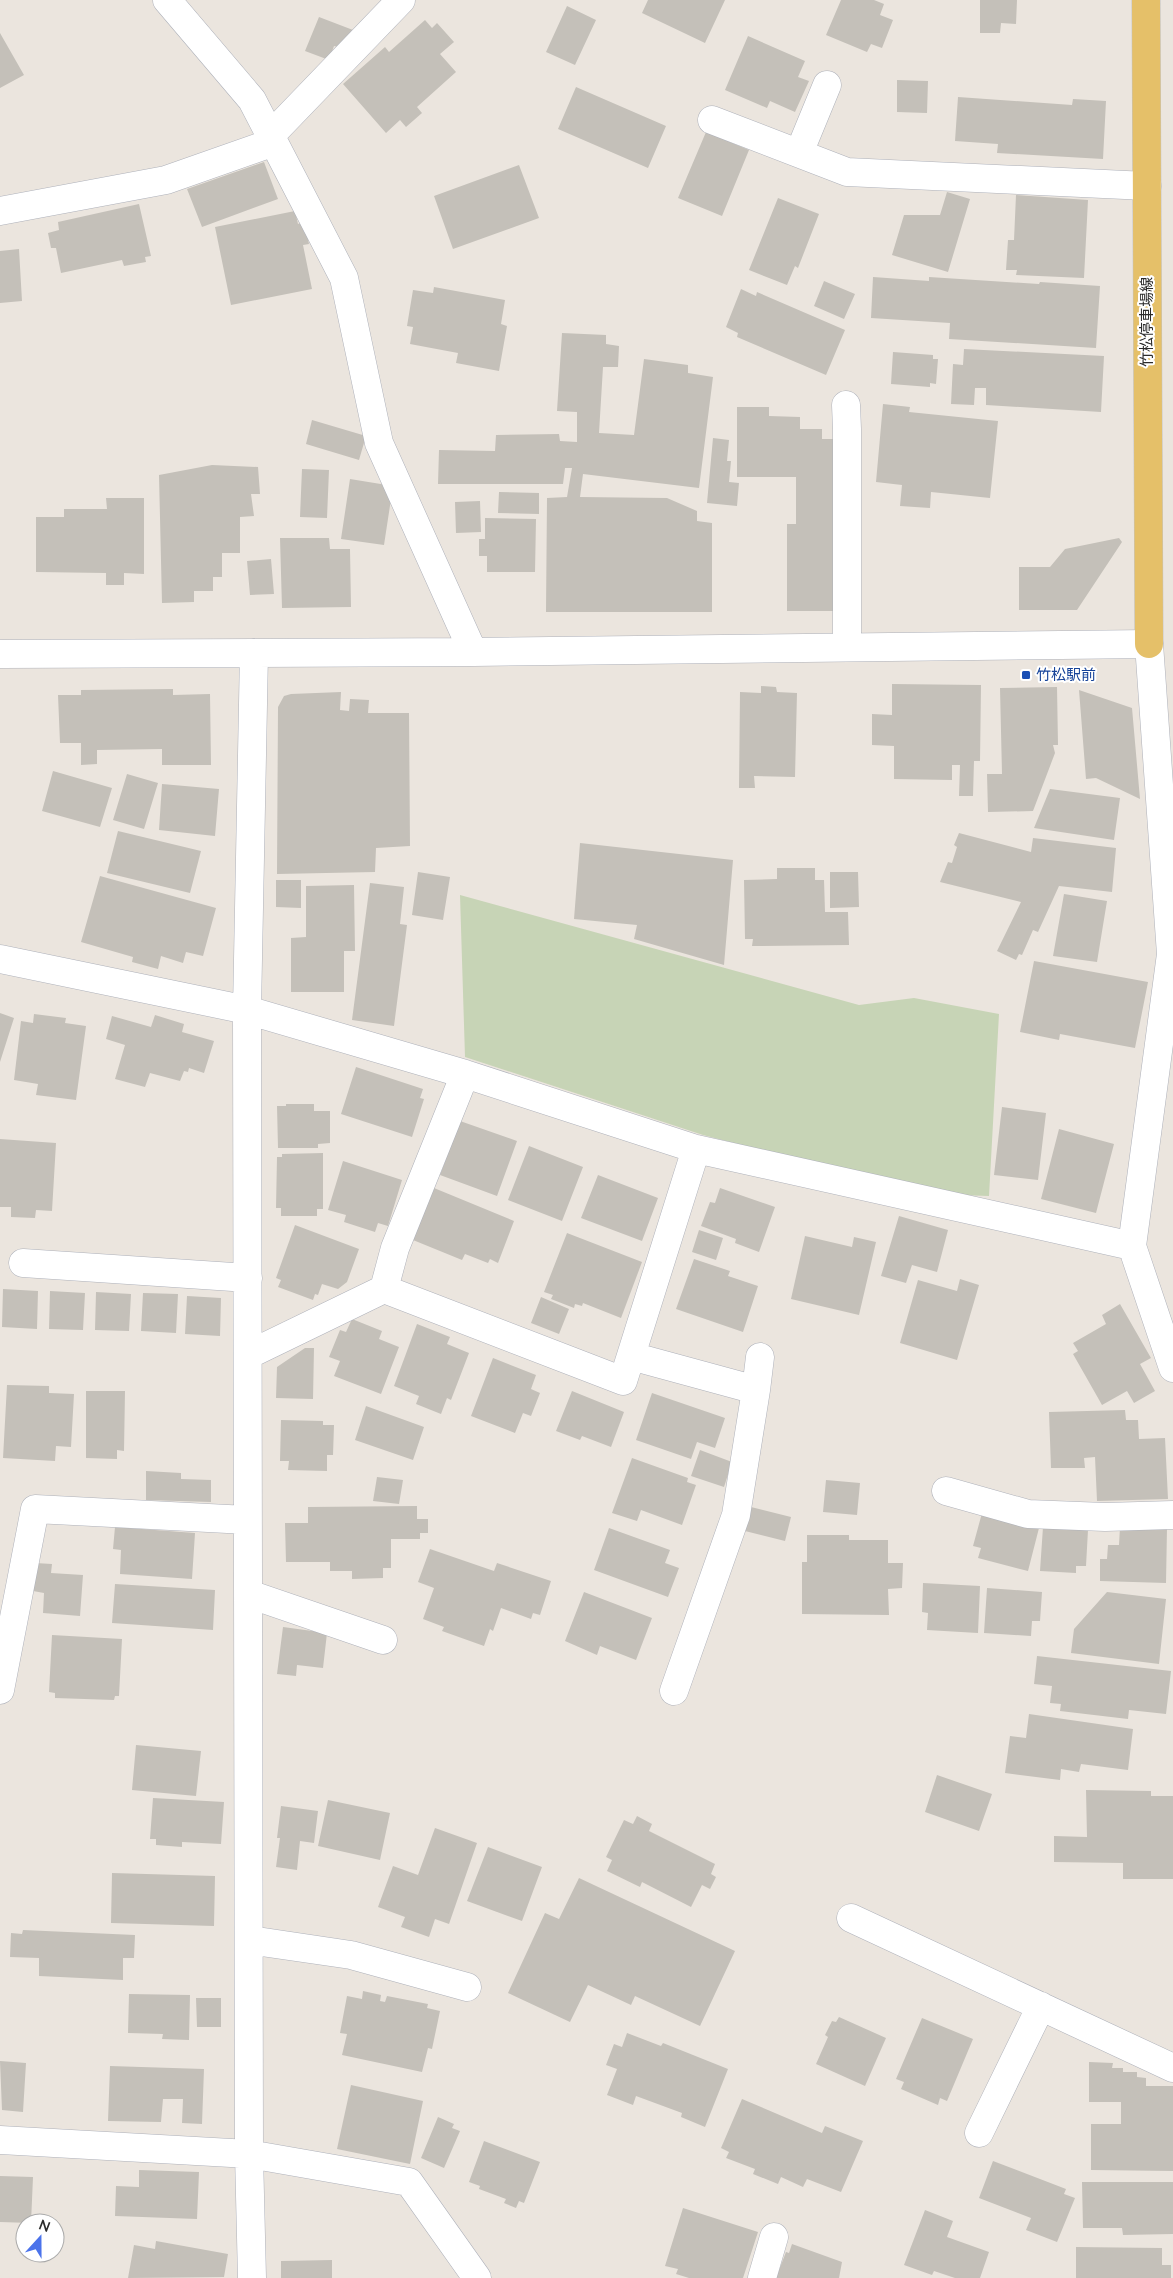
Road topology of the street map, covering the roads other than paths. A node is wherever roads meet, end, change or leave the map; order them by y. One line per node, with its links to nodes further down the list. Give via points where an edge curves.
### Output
1 (167, 0): 6 (street, via 252,100)
2 (401, 0): 6 (street)
3 (1146, 0): 8 (main road, 竹松停車場線)
4 (827, 85): 7 (street)
5 (712, 120): 7 (street)
6 (272, 139): 9 (street, via 166,180); 13 (street, via 344,278 379,443)
7 (799, 153): 8 (street, via 848,172)
8 (1147, 186): 11 (main road, 竹松停車場線)
9 (0, 211)
10 (846, 405): 12 (street)
11 (1149, 644): 12 (street); 20 (street, via 1171,954)
12 (847, 647): 13 (street)
13 (473, 652): 14 (street)
14 (254, 653): 15 (street); 17 (street)
15 (0, 654)
16 (0, 959): 17 (street)
17 (247, 1010): 18 (street); 22 (street)
18 (465, 1074): 19 (street); 23 (street, via 395,1248)
19 (696, 1149): 20 (street); 25 (street)
20 (1132, 1246): 27 (street)
21 (24, 1263): 22 (street)
22 (248, 1278): 24 (street)
23 (384, 1289): 24 (street); 25 (street, via 623,1382)
24 (248, 1355): 31 (street)
25 (631, 1356): 28 (street)
26 (760, 1357): 28 (street)
27 (1173, 1368)
28 (756, 1390): 36 (street, via 736,1515)
29 (946, 1491): 30 (street, via 1028,1514)
30 (1173, 1515)
31 (247, 1520): 32 (street, via 35,1509); 33 (street)
32 (9, 1583): 35 (street)
33 (249, 1594): 34 (street); 38 (street)
34 (383, 1640)
35 (0, 1690)
36 (674, 1691)
37 (852, 1918): 40 (street)
38 (249, 1940): 39 (street, via 351,1955); 44 (street)
39 (467, 1987)
40 (1041, 2006): 41 (street); 42 (street)
41 (1173, 2068)
42 (979, 2133)
43 (0, 2140): 44 (street)
44 (249, 2154): 46 (street); 47 (street, via 409,2182)
45 (774, 2237): 48 (street)
46 (252, 2278)
47 (477, 2278)
48 (762, 2278)

